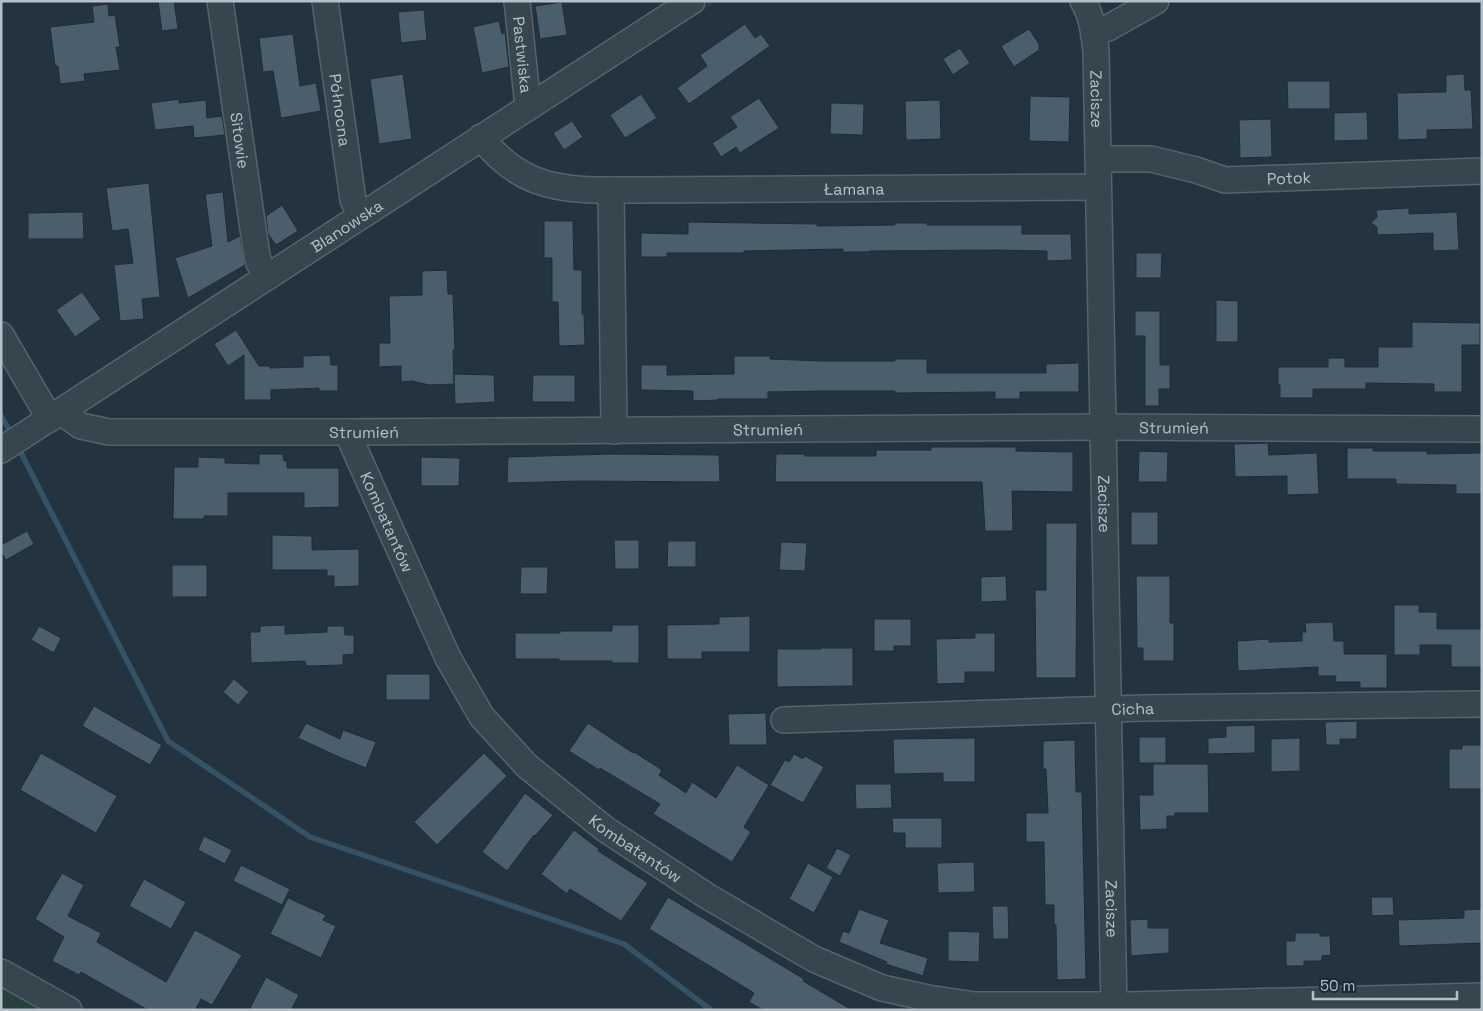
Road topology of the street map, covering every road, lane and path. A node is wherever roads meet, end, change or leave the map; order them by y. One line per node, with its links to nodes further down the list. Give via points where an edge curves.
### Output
1 (220, 1): 15 (street, Sitowie, via 257,256)
2 (325, 1): 14 (street, Północna, via 354,200)
3 (517, 1): 8 (street, Pastwiska)
4 (692, 1): 8 (street, Blanowska)
5 (1083, 1): 7 (street, Zacisze)
6 (1156, 1): 7 (street, via 1108,28)
7 (1094, 32): 10 (street, Zacisze)
8 (528, 107): 9 (street, Blanowska)
9 (481, 138): 13 (street, Łamana, via 506,163 536,181 566,188); 14 (street, Blanowska)
10 (1098, 159): 11 (street, Potok, via 1151,159 1224,180); 12 (street, Zacisze)
11 (1482, 171)
12 (1098, 187): 13 (street, Łamana); 18 (street, Zacisze)
13 (611, 190): 20 (street)
14 (361, 216): 15 (street, Blanowska)
15 (267, 278): 17 (street, Blanowska)
16 (1, 335): 17 (street)
17 (56, 415): 21 (street, Strumień, via 81,426 109,432); 22 (street, Blanowska)
18 (1103, 427): 19 (street, Strumień); 20 (street, Strumień); 24 (street, Zacisze)
19 (1482, 429)
20 (614, 431): 21 (street, Strumień)
21 (348, 432): 28 (street, Kombatantów, via 448,658 482,717 526,766 605,829 706,896 814,959 882,988 975,1005)
22 (10, 445)
23 (1482, 704): 24 (street, Cicha)
24 (1108, 709): 25 (street, Cicha); 28 (street, Zacisze)
25 (784, 720)
26 (1, 972): 29 (street)
27 (1482, 996): 28 (street, Kombatantów)
28 (1114, 1007)
29 (69, 1010)

